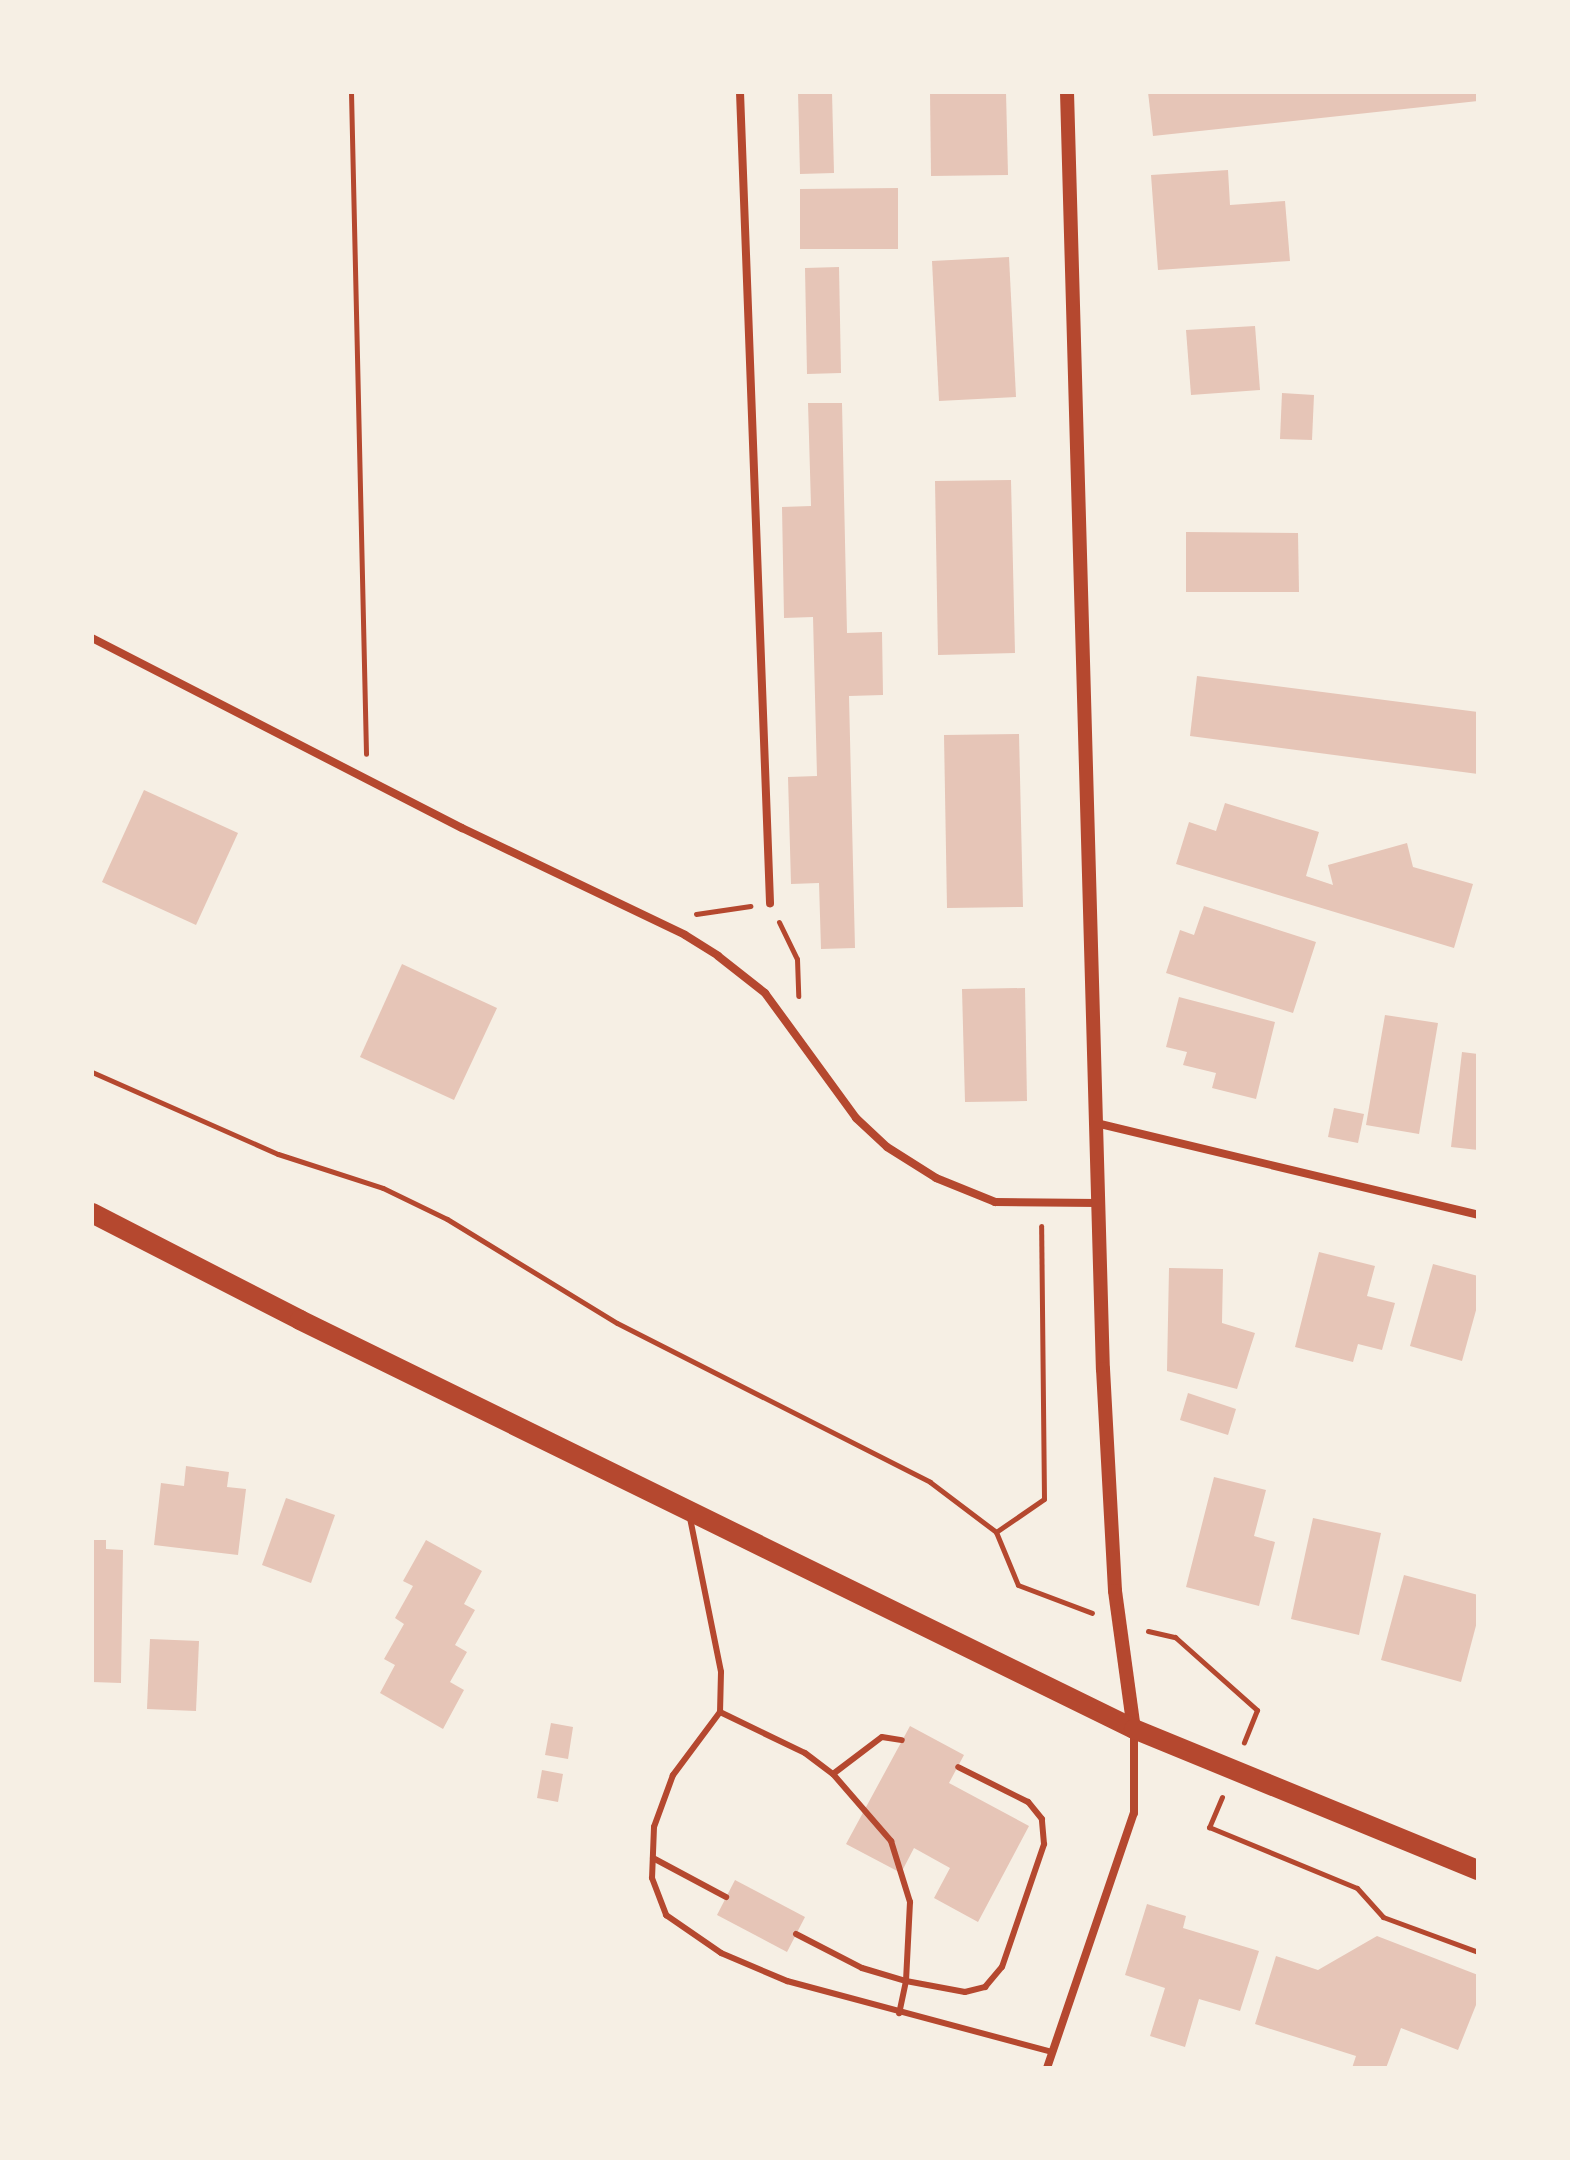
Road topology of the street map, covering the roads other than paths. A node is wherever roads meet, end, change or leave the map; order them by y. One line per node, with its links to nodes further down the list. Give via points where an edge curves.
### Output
1 (740, 92): 4 (street)
2 (1067, 92): 5 (street)
3 (92, 638): 6 (street, via 685,935 765,993 856,1118 887,1147 936,1178 995,1202)
4 (770, 903)
5 (1096, 1123): 6 (street); 8 (street)
6 (1098, 1203): 11 (street, via 1114,1575)
7 (92, 1213): 9 (main road)
8 (1478, 1215)
9 (688, 1510): 10 (lane, via 721,1672); 11 (main road)
10 (720, 1712): 14 (lane, via 805,1753); 15 (lane, via 673,1775 654,1827)
11 (1134, 1729): 16 (main road); 21 (street, via 1134,1813)
12 (902, 1740): 14 (lane, via 882,1737)
13 (958, 1767): 19 (lane, via 1028,1802 1042,1819 1044,1844 1002,1967 985,1987 965,1992)
14 (833, 1774): 19 (lane, via 891,1841 910,1902)
15 (653, 1858): 17 (lane); 20 (lane, via 652,1878 666,1915 721,1953 787,1981)
16 (1478, 1870)
17 (726, 1897)
18 (796, 1934): 19 (lane, via 862,1968)
19 (906, 1981): 20 (lane)
20 (899, 2013): 21 (lane)
21 (1052, 2052): 22 (street)
22 (1047, 2068)

